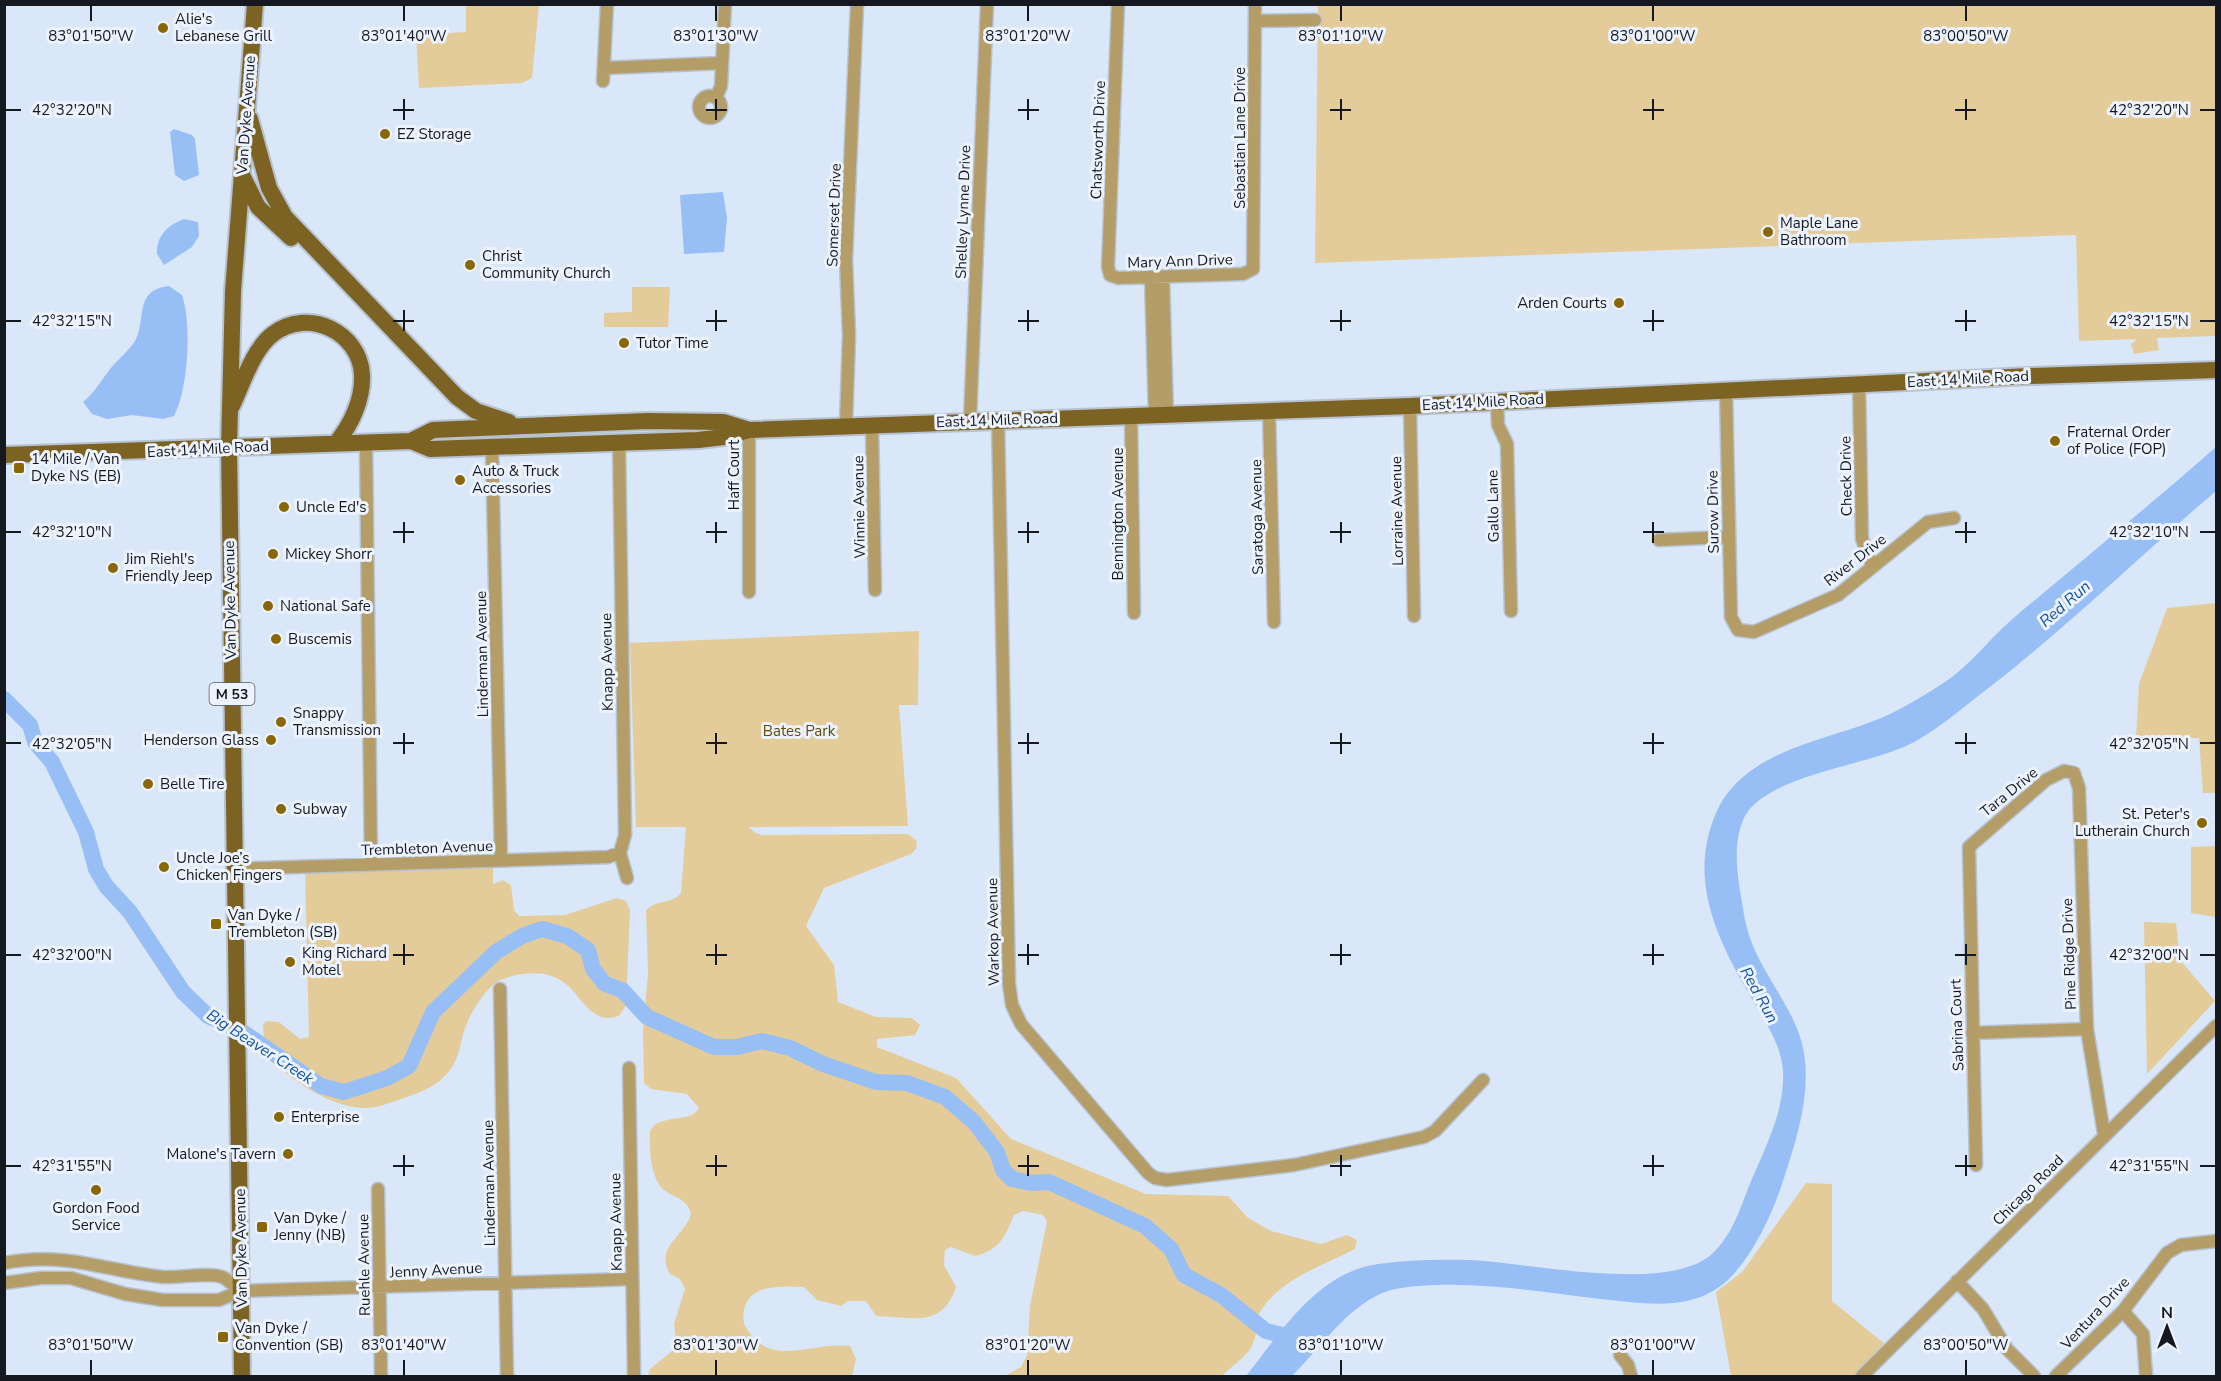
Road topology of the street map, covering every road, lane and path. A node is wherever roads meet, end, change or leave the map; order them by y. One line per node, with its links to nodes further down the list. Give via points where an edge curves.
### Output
1 (255, 4): 14 (main road, Van Dyke Avenue / M 53)
2 (607, 4): 11 (street)
3 (725, 4): 10 (street)
4 (857, 4): 32 (street, Somerset Drive, via 846,260)
5 (987, 4): 29 (street, Shelley Lynne Drive)
6 (1118, 4): 17 (street, Chatsworth Drive)
7 (1256, 4): 9 (street, Sebastian Lane Drive)
8 (1315, 20): 9 (street)
9 (1255, 21): 16 (street, Sebastian Lane Drive)
10 (722, 63): 11 (street); 13 (street)
11 (604, 68): 12 (street)
12 (603, 81)
13 (716, 98)
14 (247, 110): 15 (main road, Van Dyke Avenue / M 53); 31 (main road, via 270,188 291,225 457,397 486,415)
15 (242, 173): 25 (main road, Van Dyke Avenue / M 53); 33 (main road, via 258,207)
16 (1251, 271): 18 (street, Mary Ann Drive)
17 (1110, 275): 18 (street, Mary Ann Drive)
18 (1157, 277): 26 (street)
19 (2217, 370): 20 (main road, East 14 Mile Road)
20 (1859, 384): 21 (main road, East 14 Mile Road); 46 (street, Check Drive, via 1862,539)
21 (1726, 390): 22 (main road, East 14 Mile Road); 44 (street, Surow Drive)
22 (1497, 401): 23 (main road, East 14 Mile Road); 49 (street, Gallo Lane, via 1498,425 1507,444)
23 (1410, 406): 24 (main road, East 14 Mile Road); 51 (street, Lorraine Avenue)
24 (1269, 411): 26 (main road, East 14 Mile Road); 52 (street, Saratoga Avenue)
25 (229, 412): 36 (main road, via 267,339 290,325 318,323 349,341 361,365 354,416); 40 (main road, Van Dyke Avenue / M 53)
26 (1161, 415): 27 (main road, East 14 Mile Road)
27 (1131, 416): 28 (main road, East 14 Mile Road); 50 (street, Bennington Avenue)
28 (998, 420): 29 (main road, East 14 Mile Road); 66 (street, Warkop Avenue, via 1009,984 1012,1005 1021,1024 1148,1173 1167,1180 1294,1165 1424,1137 1435,1131)
29 (970, 421): 30 (main road, East 14 Mile Road)
30 (872, 425): 32 (main road, East 14 Mile Road); 47 (street, Winnie Avenue)
31 (522, 426): 33 (main road, East 14 Mile Road); 34 (main road, East 14 Mile Road, via 723,422)
32 (846, 426): 34 (main road, East 14 Mile Road)
33 (476, 428): 35 (main road, East 14 Mile Road, via 433,430); 39 (main road)
34 (749, 430): 38 (main road, East 14 Mile Road, via 724,437); 48 (street, Haff Court)
35 (411, 441): 37 (main road, East 14 Mile Road); 41 (main road, East 14 Mile Road, via 430,449)
36 (336, 443): 37 (main road, East 14 Mile Road); 40 (main road, East 14 Mile Road)
37 (366, 443): 58 (street)
38 (619, 443): 39 (main road, East 14 Mile Road); 56 (street, Knapp Avenue, via 625,835)
39 (546, 446): 41 (main road, East 14 Mile Road)
40 (229, 447): 42 (main road, East 14 Mile Road); 59 (main road, Van Dyke Avenue / M 53)
41 (492, 448): 57 (street, Linderman Avenue)
42 (4, 455)
43 (1954, 518): 46 (street, River Drive, via 1928,522)
44 (1728, 537): 45 (street); 53 (street, Surow Drive, via 1731,617)
45 (1659, 540)
46 (1872, 565): 53 (street, River Drive, via 1831,599 1754,632)
47 (875, 590)
48 (749, 592)
49 (1511, 611)
50 (1134, 612)
51 (1414, 616)
52 (1274, 622)
53 (1738, 630)
54 (2074, 773): 55 (street, Tara Drive, via 2064,771 2046,780); 63 (street, Pine Ridge Drive, via 2079,788)
55 (1969, 847): 64 (street, Sabrina Court)
56 (620, 853): 57 (street, Trembleton Avenue, via 608,857); 60 (street, Knapp Avenue)
57 (501, 860): 58 (street, Trembleton Avenue)
58 (371, 865): 59 (street, Trembleton Avenue)
59 (234, 869): 80 (main road, Van Dyke Avenue / M 53)
60 (627, 878)
61 (500, 989): 77 (street, Linderman Avenue)
62 (2217, 1026): 67 (street, Chicago Road)
63 (2086, 1029): 64 (street); 67 (street, Pine Ridge Drive)
64 (1972, 1033): 68 (street, Sabrina Court)
65 (629, 1068): 75 (street, Knapp Avenue)
66 (1483, 1080)
67 (2104, 1134): 76 (street, Chicago Road)
68 (1976, 1165)
69 (378, 1189): 79 (street, Ruehle Avenue)
70 (2217, 1241): 82 (street, Ventura Drive, via 2181,1245 2167,1253)
71 (66, 1259): 72 (street, via 29,1258); 73 (street); 74 (street)
72 (4, 1263)
73 (156, 1276): 80 (street, via 221,1276); 81 (street)
74 (71, 1278): 78 (street, Jenny Avenue); 81 (street, Jenny Avenue)
75 (632, 1279): 77 (street, Jenny Avenue); 87 (street, Knapp Avenue)
76 (1957, 1281): 89 (street, Chicago Road); 90 (street, via 1983,1309 2007,1349)
77 (506, 1282): 79 (street, Jenny Avenue); 86 (street, Linderman Avenue)
78 (4, 1283)
79 (379, 1288): 80 (street, Jenny Avenue); 85 (street, Ruehle Avenue)
80 (241, 1291): 81 (street, Jenny Avenue, via 219,1300); 84 (main road, Van Dyke Avenue / M 53)
81 (155, 1299)
82 (2123, 1311): 91 (street, Ventura Drive); 92 (street, via 2143,1334)
83 (1620, 1355): 88 (street)
84 (242, 1377)
85 (381, 1377)
86 (507, 1377)
87 (634, 1377)
88 (1631, 1377)
89 (1862, 1377)
90 (2034, 1377)
91 (2056, 1377)
92 (2146, 1377)

